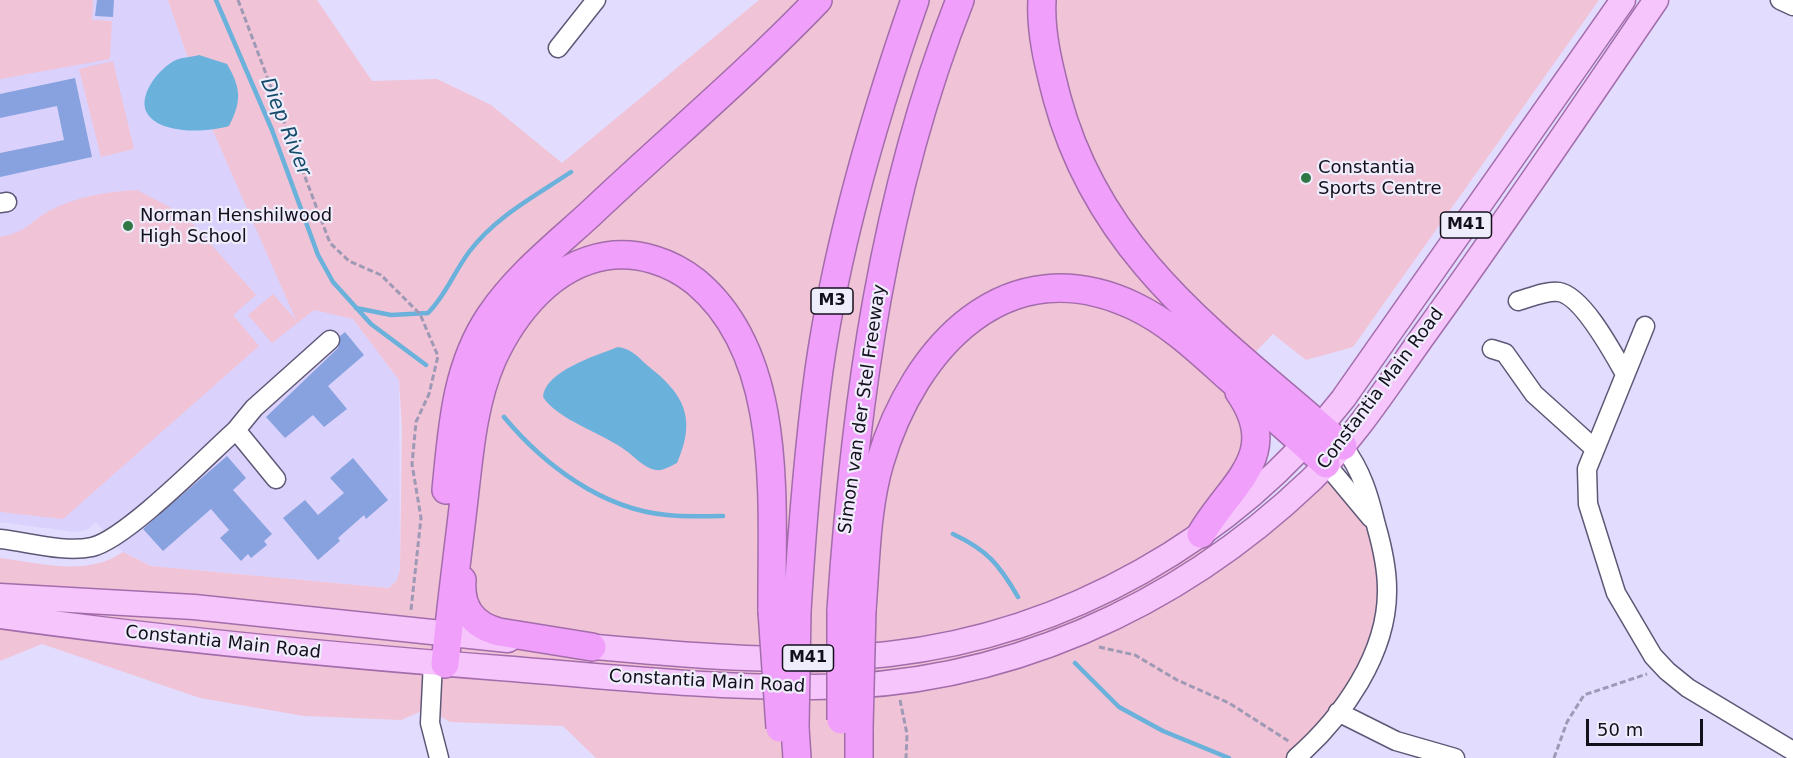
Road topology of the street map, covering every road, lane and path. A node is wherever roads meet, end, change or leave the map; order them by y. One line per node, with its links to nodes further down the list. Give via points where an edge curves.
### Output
1 (238, 0): 31 (path, via 330,243 349,261 381,275 420,314 438,356 429,394 416,422 412,464 421,518)
2 (596, 0): 11 (street)
3 (818, 0): 35 (highway, via 516,284 490,316 460,383 454,413)
4 (915, 0): 30 (highway, M3, via 858,183 831,306)
5 (960, 0): 29 (highway, Simon van der Stel Freeway / M3, via 902,184 876,295 848,499)
6 (1042, 0): 19 (highway, via 1051,76 1064,126 1085,176 1113,224 1146,268)
7 (1623, 0): 19 (main road, Constantia Main Road / M41)
8 (1656, 0): 21 (main road, Constantia Main Road / M41, via 1474,266)
9 (1780, 0): 10 (street)
10 (1793, 6)
11 (558, 48)
12 (1518, 301): 16 (street, via 1555,292 1566,296 1596,325)
13 (1644, 326): 16 (street)
14 (330, 340): 18 (street, via 254,408)
15 (1492, 349): 20 (street, via 1505,353 1534,394)
16 (1625, 374): 20 (street)
17 (1230, 378): 19 (highway); 24 (highway, via 1251,413 1256,448 1244,477 1215,510); 29 (highway, via 1182,336 1136,307 1091,290 1040,288 993,303 958,329 930,361 892,429 880,462)
18 (236, 430): 22 (street); 25 (street, via 128,528 93,547)
19 (1314, 436): 21 (highway); 24 (main road, Constantia Main Road / M41)
20 (1595, 449): 44 (street, via 1587,469 1586,487 1593,526 1616,593 1653,656 1688,688)
21 (1335, 455): 38 (main road, Constantia Main Road / M41, via 1260,526 1177,586 1073,636 965,670 894,682 818,688); 41 (street, via 1376,525 1387,577 1384,622 1371,662)
22 (276, 478)
23 (461, 519): 30 (highway, via 482,390 492,360 511,326 532,298 582,261 609,255 642,256 683,272 712,296 741,340 750,362 766,422); 35 (highway); 37 (highway, via 461,589 472,618 499,632)
24 (1201, 534): 37 (main road, Constantia Main Road / M41, via 1126,582 1060,611 945,645 889,654 818,658)
25 (0, 539)
26 (0, 596): 27 (main road, Constantia Main Road / M41)
27 (56, 601): 28 (main road); 35 (main road, Constantia Main Road / M41, via 194,607)
28 (0, 609)
29 (851, 610): 42 (highway, bridge)
30 (784, 611): 43 (highway, bridge)
31 (411, 612)
32 (0, 616): 34 (main road, Constantia Main Road / M41, via 62,622)
33 (0, 628): 34 (main road)
34 (75, 628): 38 (main road, Constantia Main Road / M41)
35 (439, 634): 37 (main road, Constantia Main Road / M41); 38 (highway)
36 (1088, 644): 45 (path, via 1135,655 1177,680 1229,703)
37 (592, 647)
38 (435, 663): 46 (street, via 430,723)
39 (1647, 674): 53 (path, via 1584,695 1567,722)
40 (898, 693): 51 (path, via 907,734)
41 (1338, 712): 45 (street); 52 (street, via 1396,741)
42 (850, 727): 49 (highway); 50 (highway)
43 (787, 728): 47 (highway); 48 (highway)
44 (1793, 751)
45 (1301, 754)
46 (439, 758)
47 (784, 758)
48 (797, 758)
49 (842, 758)
50 (859, 758)
51 (906, 758)
52 (1455, 758)
53 (1554, 758)

